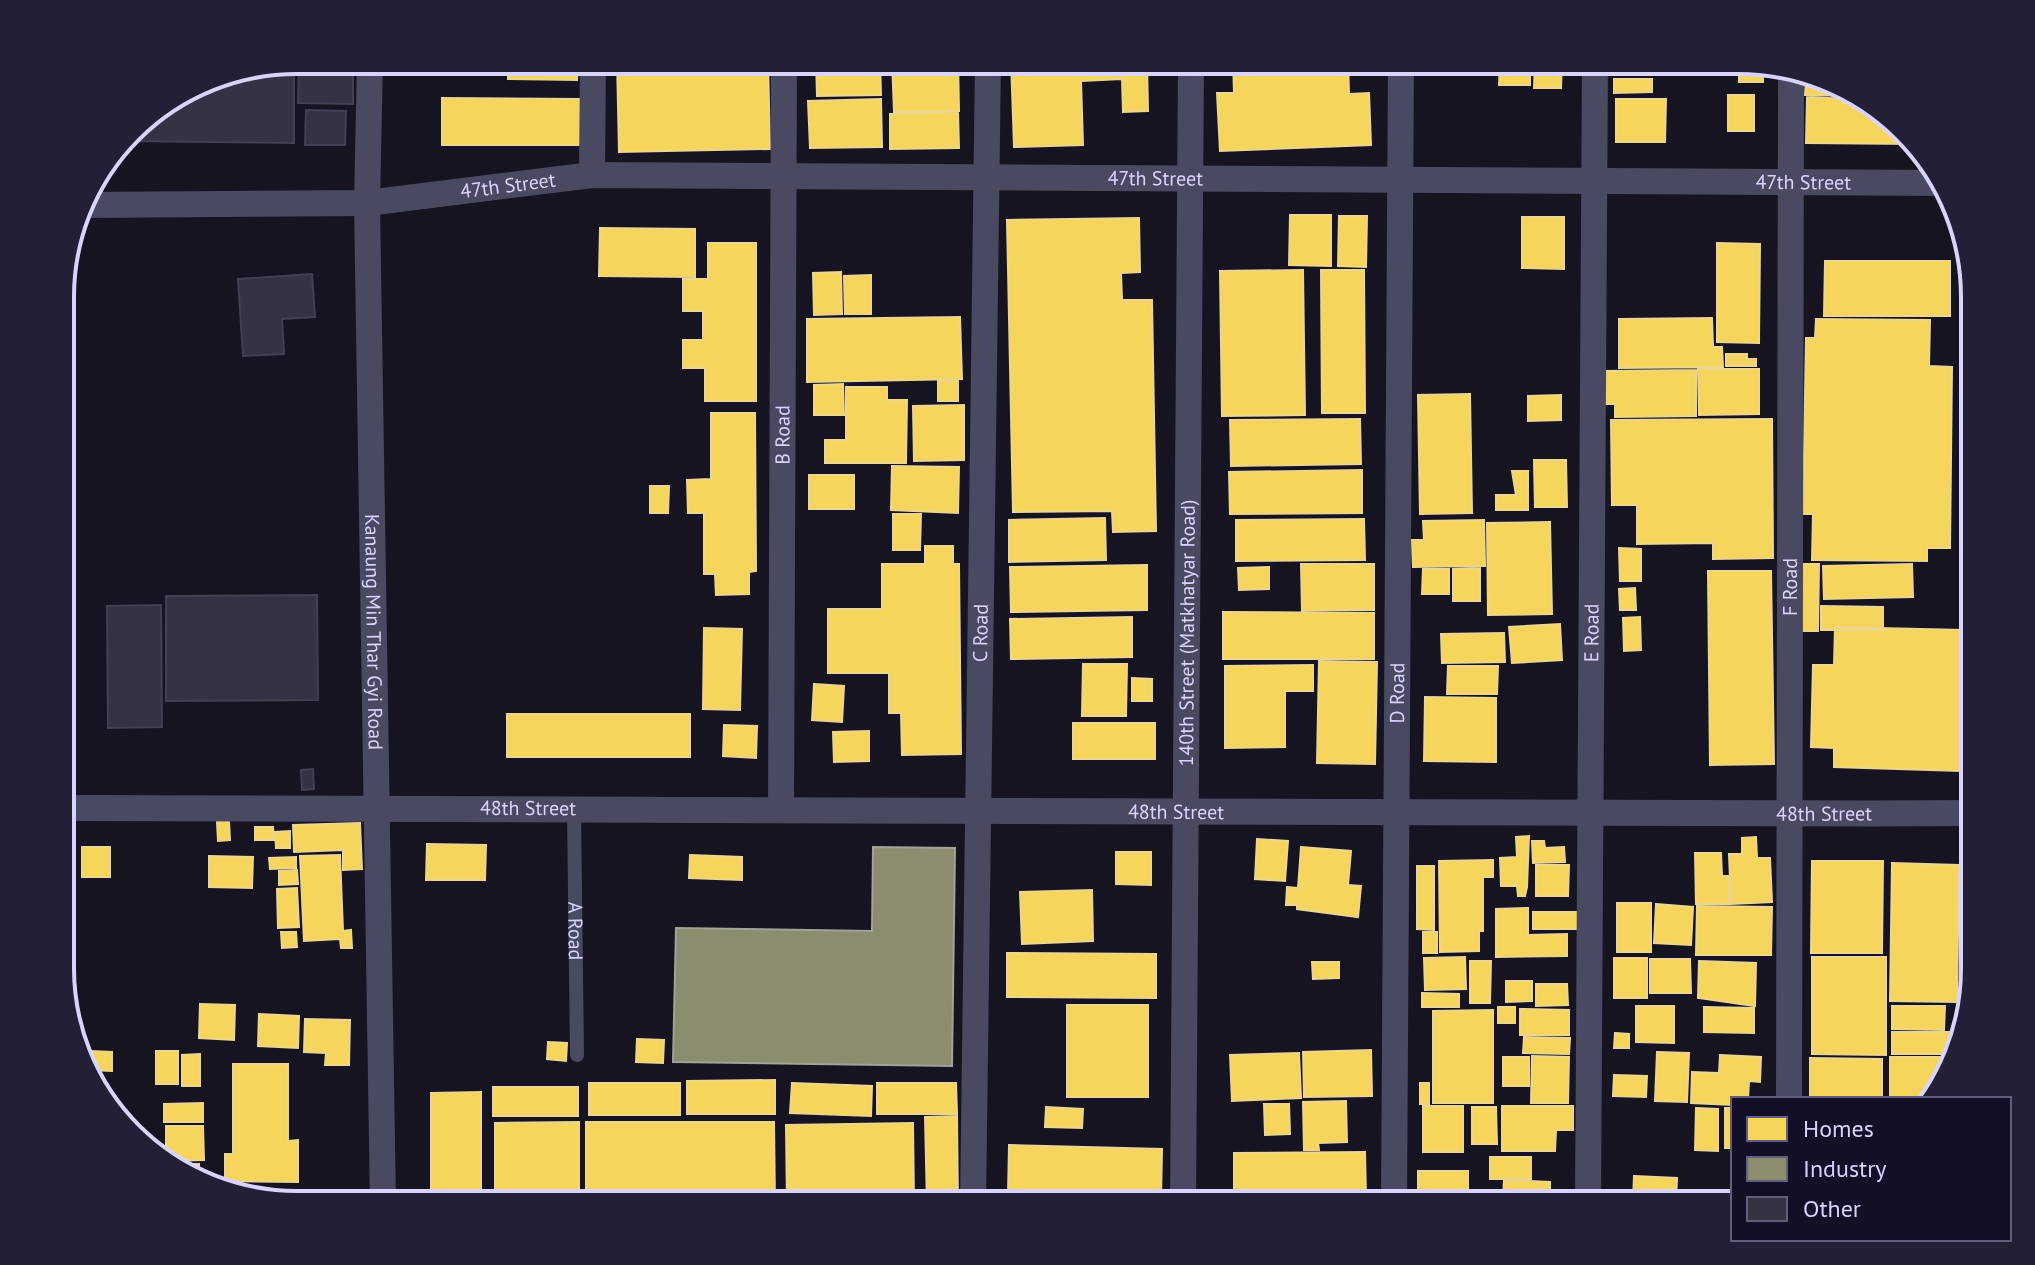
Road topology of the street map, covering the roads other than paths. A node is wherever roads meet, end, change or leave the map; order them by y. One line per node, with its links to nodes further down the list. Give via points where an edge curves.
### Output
1 (370, 74): 17 (street, Kanaung Min Thar Gyi Road)
2 (593, 74): 9 (street)
3 (784, 74): 10 (street, B Road)
4 (988, 74): 11 (street, C Road)
5 (1191, 74): 12 (street, 140th Street (Matkhatyar Road))
6 (1401, 74): 14 (street, D Road)
7 (1595, 74): 15 (street, E Road)
8 (1791, 81): 13 (street, F Road)
9 (592, 175): 10 (street, 47th Street); 17 (street, 47th Street)
10 (783, 179): 11 (street, 47th Street); 22 (street, B Road)
11 (988, 179): 12 (street, 47th Street); 23 (street, C Road)
12 (1190, 180): 14 (street, 47th Street); 25 (street, 140th Street (Matkhatyar Road))
13 (1791, 181): 15 (street, 47th Street); 16 (street, 47th Street); 27 (street, F Road)
14 (1402, 182): 15 (street, 47th Street); 28 (street, D Road)
15 (1595, 182): 26 (street, E Road)
16 (1929, 183)
17 (367, 203): 18 (street, 47th Street); 19 (street, Kanaung Min Thar Gyi Road)
18 (95, 205)
19 (379, 806): 20 (street, 48th Street); 21 (street, 48th Street); 31 (street, Kanaung Min Thar Gyi Road)
20 (74, 808)
21 (574, 809): 22 (street, 48th Street); 29 (lane, A Road)
22 (781, 809): 23 (street, 48th Street)
23 (978, 812): 25 (street, 48th Street); 32 (street, C Road)
24 (1961, 813): 27 (street, 48th Street)
25 (1188, 814): 28 (street, 48th Street); 33 (street, 140th Street (Matkhatyar Road))
26 (1589, 814): 27 (street, 48th Street); 28 (street, 48th Street); 35 (street, E Road)
27 (1789, 814): 30 (street, F Road)
28 (1399, 815): 34 (street, D Road)
29 (577, 1055)
30 (1789, 1097)
31 (383, 1191)
32 (973, 1191)
33 (1183, 1191)
34 (1394, 1191)
35 (1588, 1191)

